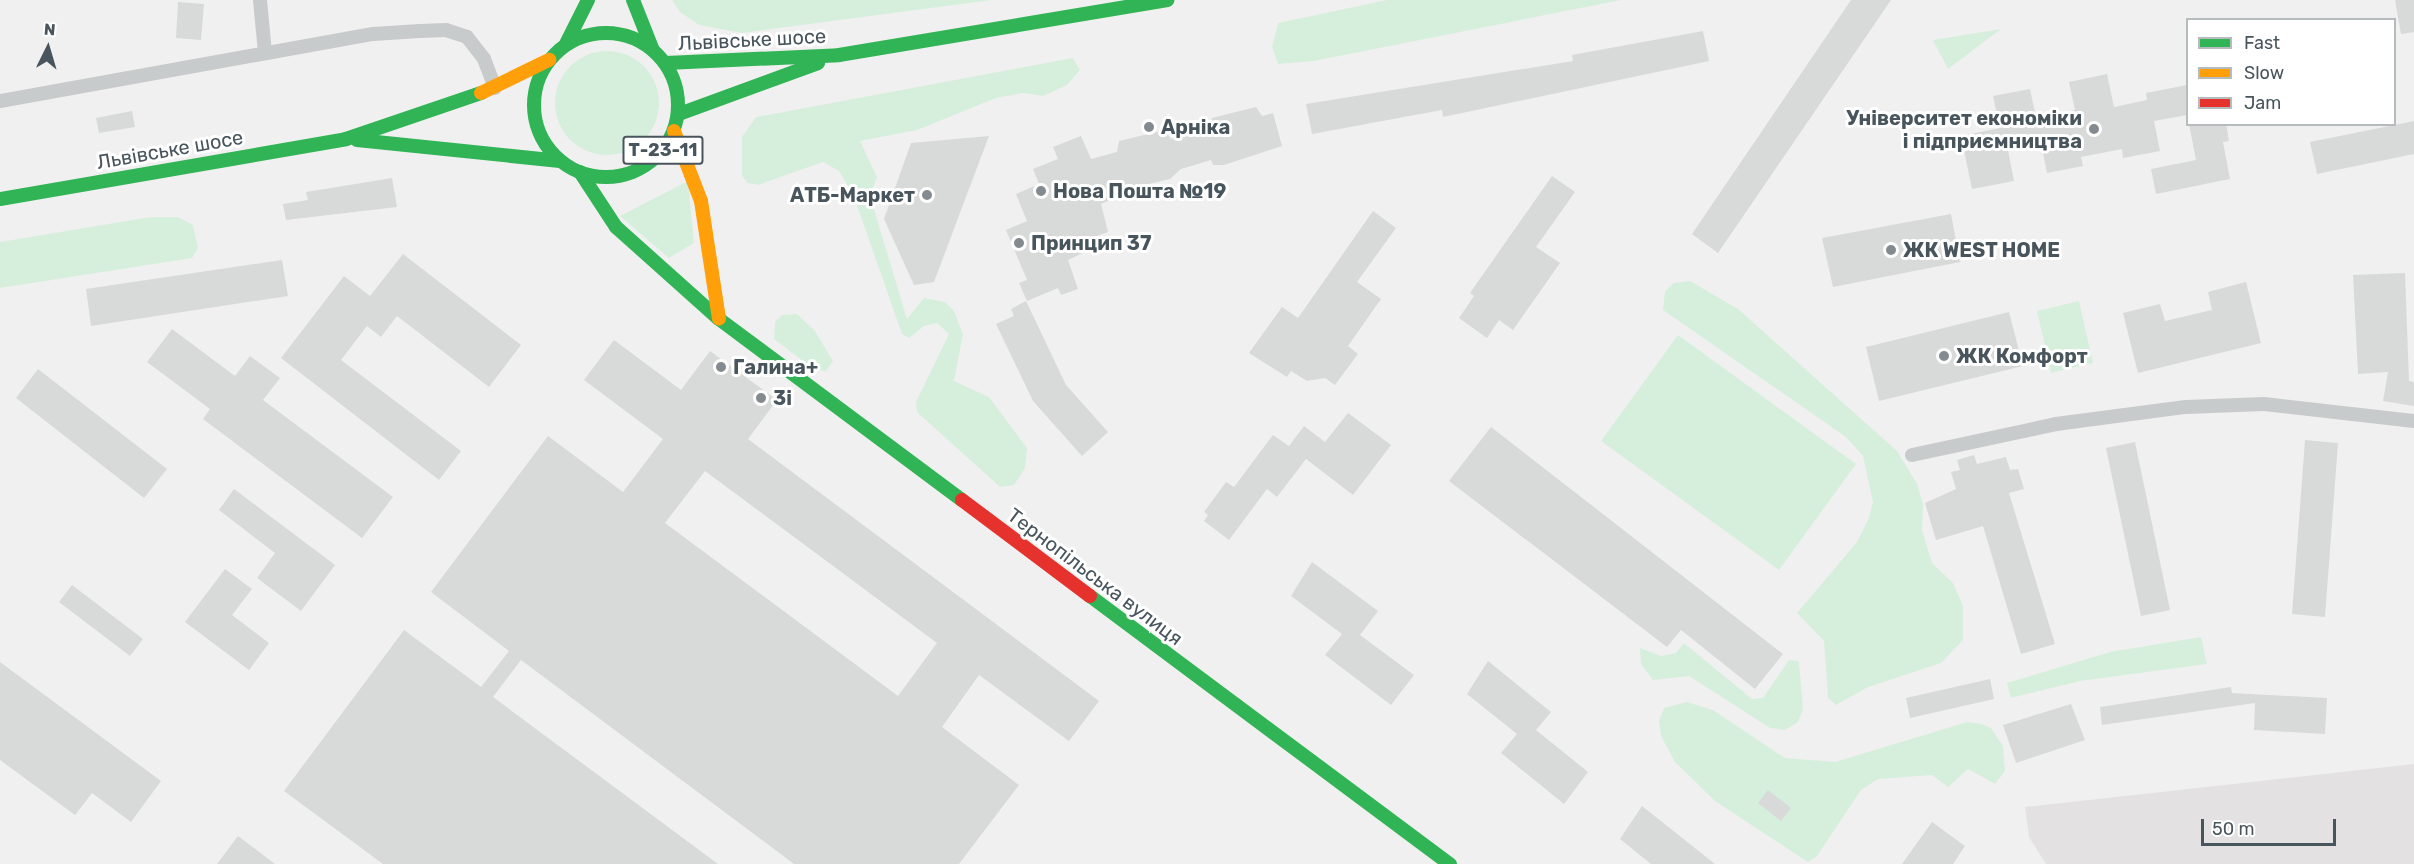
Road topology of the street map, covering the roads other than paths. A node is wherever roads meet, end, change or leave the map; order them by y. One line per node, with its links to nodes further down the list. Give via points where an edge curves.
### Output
1 (260, 0): 7 (street)
2 (588, 0): 5 (main road, Т-23-11)
3 (633, 0): 6 (main road, Т-23-11)
4 (1167, 0): 8 (main road, Львівське шосе)
5 (566, 44): 6 (main road, Т-23-11, via 586,35 609,32); 9 (main road, Т-23-11)
6 (652, 48): 10 (main road, Т-23-11)
7 (265, 53): 11 (street, via 373,34 446,30 467,37 484,59); 12 (street)
8 (839, 55): 10 (main road, Львівське шосе); 13 (main road, Львівське шосе)
9 (549, 60): 11 (main road, Львівське шосе); 16 (main road, Т-23-11, via 538,79 535,112 545,144)
10 (666, 63): 13 (main road, Т-23-11, via 676,85)
11 (495, 88): 15 (main road, Львівське шосе)
12 (0, 101)
13 (679, 114): 14 (main road, Т-23-11)
14 (674, 131): 17 (main road, Т-23-11, via 646,166 613,176); 19 (main road, Т-23-11, via 701,201)
15 (346, 139): 16 (main road, Львівське шосе); 18 (main road, Львівське шосе)
16 (560, 161): 17 (main road, Т-23-11)
17 (580, 172): 19 (main road, Тернопільська вулиця / Т-23-11, via 616,227)
18 (0, 199)
19 (719, 319): 22 (main road, Тернопільська вулиця / Т-23-11)
20 (2414, 421): 21 (street, via 2264,404 2186,407 2056,424)
21 (1912, 455)
22 (1450, 864)

